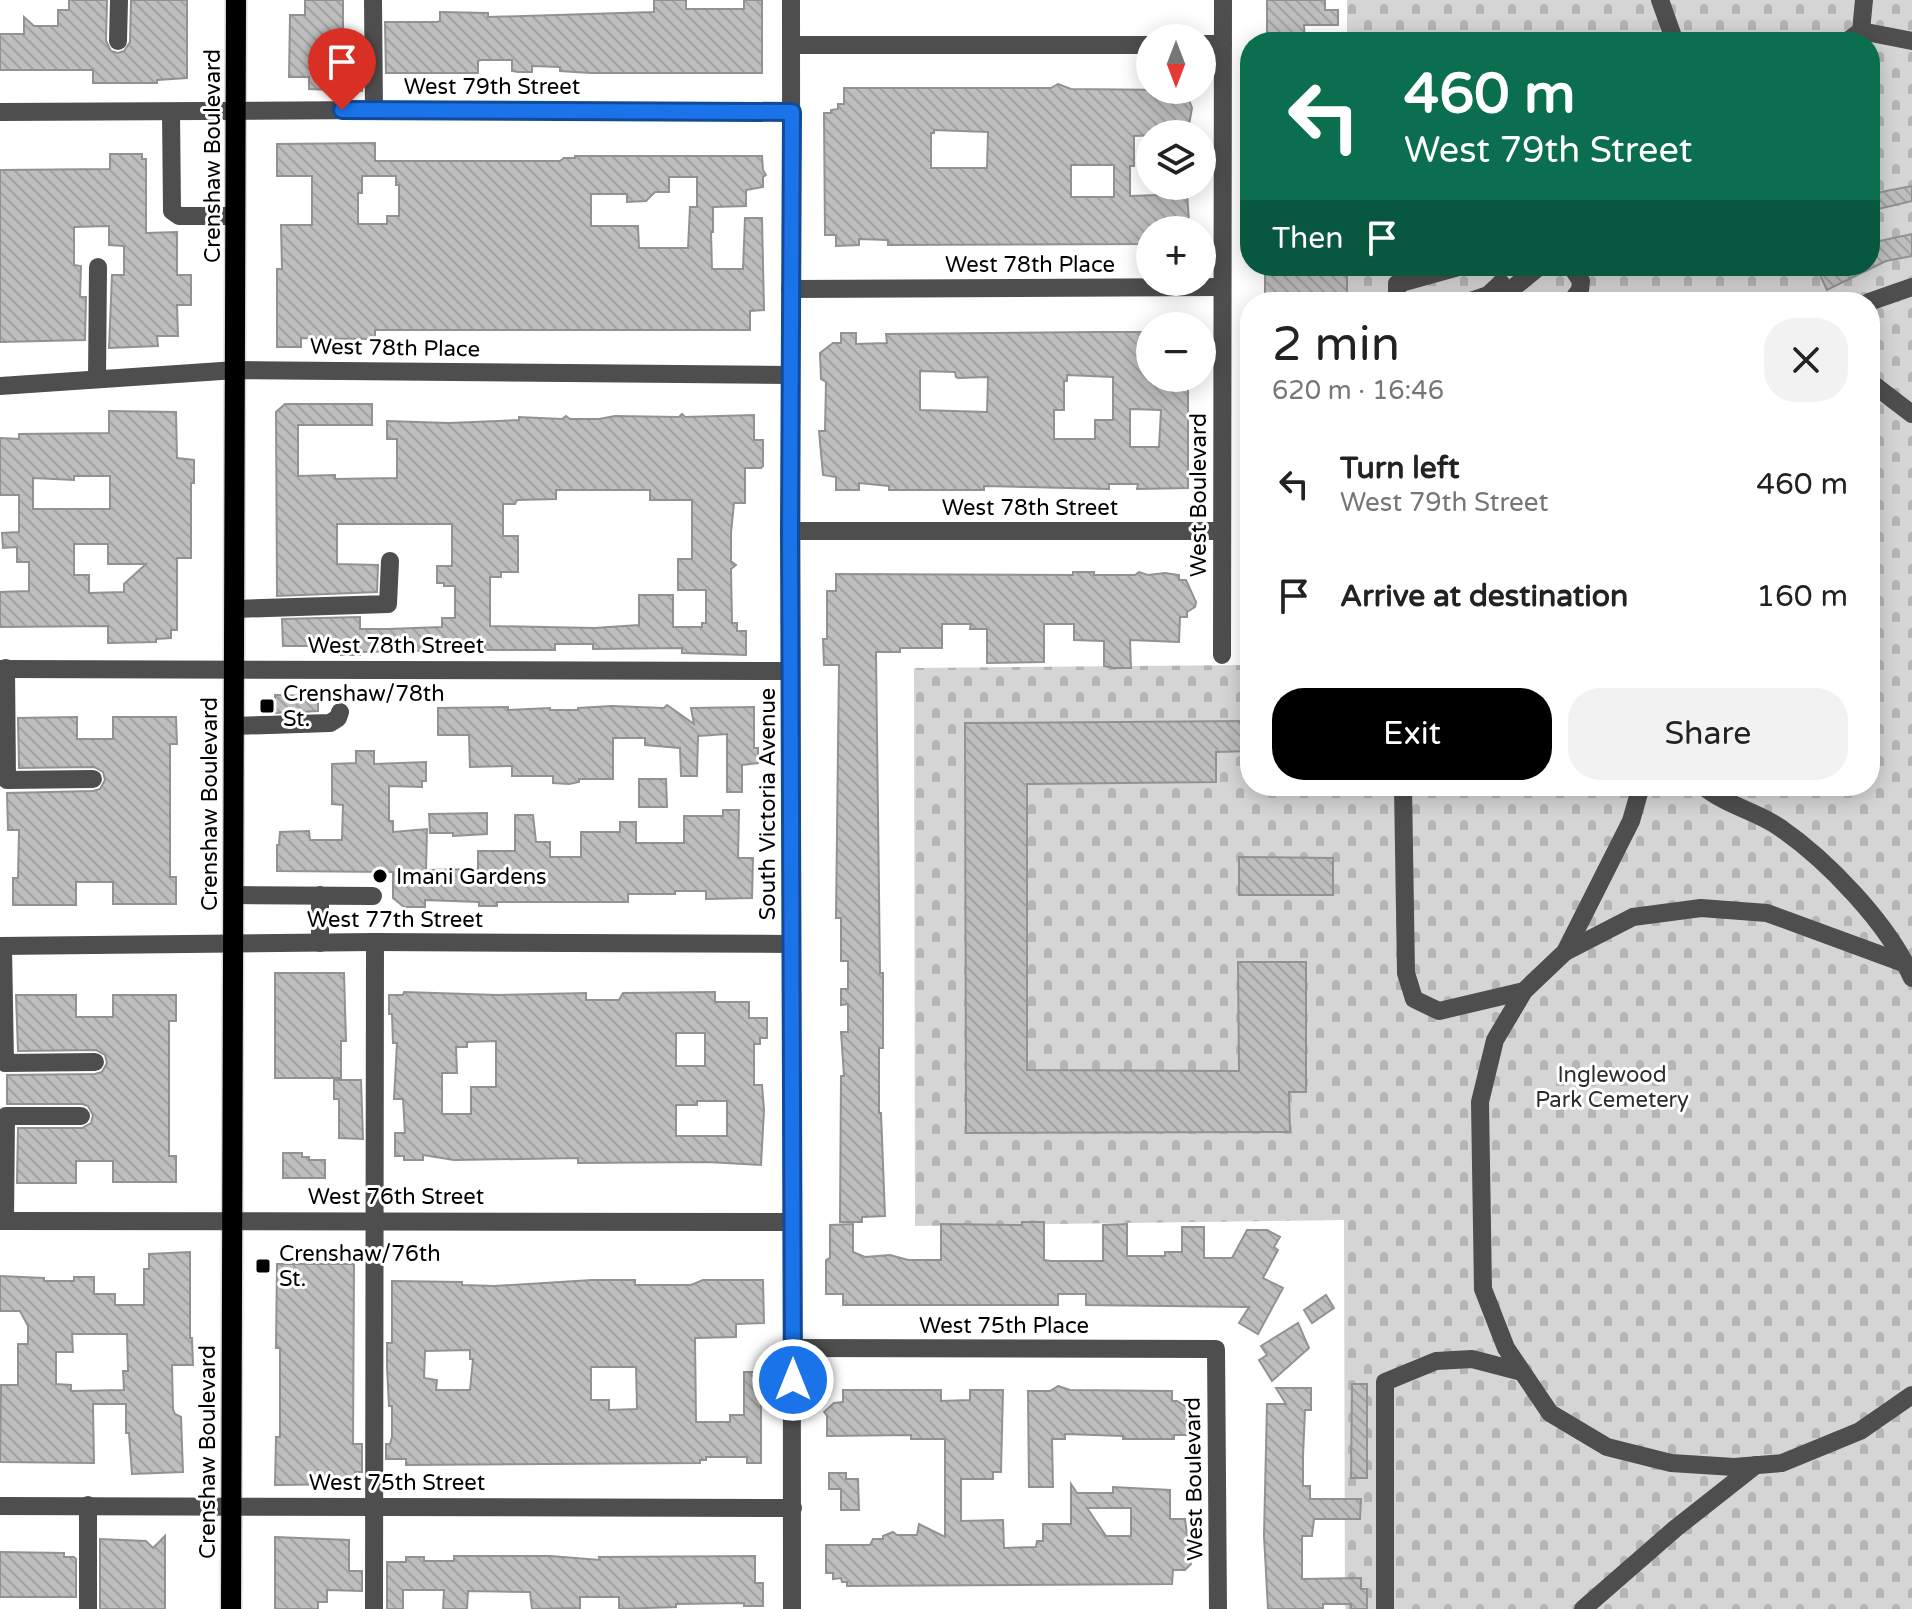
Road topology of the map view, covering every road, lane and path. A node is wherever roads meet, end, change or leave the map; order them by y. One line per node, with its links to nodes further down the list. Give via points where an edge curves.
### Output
1 (119, 0): 11 (street)
2 (236, 0): 18 (main road, Crenshaw Boulevard)
3 (373, 0): 17 (street)
4 (791, 0): 15 (street, South Victoria Avenue)
5 (1223, 0): 14 (street, West Boulevard)
6 (1660, 0): 8 (street)
7 (1864, 0): 9 (street)
8 (1671, 32)
9 (1855, 32)
10 (1880, 39): 12 (street)
11 (118, 41)
12 (1912, 41)
13 (1216, 44): 14 (street)
14 (1223, 44): 26 (street, West Boulevard)
15 (792, 45): 16 (street); 21 (street, South Victoria Avenue)
16 (1136, 45)
17 (374, 110): 18 (street, West 79th Street); 21 (street, West 79th Street)
18 (235, 111): 20 (street, West 79th Street); 22 (main road, Crenshaw Boulevard)
19 (0, 112): 20 (street, West 79th Street)
20 (171, 112): 22 (street, via 172,211 179,216)
21 (792, 112): 28 (street, South Victoria Avenue)
22 (235, 216): 32 (main road, Crenshaw Boulevard)
23 (98, 267): 34 (street)
24 (1426, 276): 29 (street, via 1397,284)
25 (1525, 276): 30 (street)
26 (1222, 287): 28 (street, West 78th Place); 39 (street, West Boulevard)
27 (1912, 287): 31 (street)
28 (790, 289): 33 (street, South Victoria Avenue)
29 (1397, 292)
30 (1506, 292)
31 (1880, 298)
32 (236, 370): 33 (street, West 78th Place); 34 (street, West 78th Place); 41 (main road, Crenshaw Boulevard)
33 (791, 375): 38 (street, South Victoria Avenue)
34 (97, 379): 35 (street, West 78th Place)
35 (0, 386)
36 (1880, 390): 37 (street)
37 (1912, 414)
38 (790, 531): 39 (street, West 78th Street); 45 (street, South Victoria Avenue)
39 (1221, 531): 42 (street, West Boulevard)
40 (390, 561): 41 (street, via 388,604)
41 (235, 609): 44 (main road, Crenshaw Boulevard)
42 (1222, 655)
43 (3, 668): 44 (street, West 78th Street); 48 (street, via 7,780)
44 (234, 668): 45 (street, West 78th Street); 47 (main road, Crenshaw Boulevard)
45 (791, 671): 58 (street, South Victoria Avenue)
46 (340, 712): 47 (street, via 330,723)
47 (234, 726): 52 (main road, Crenshaw Boulevard)
48 (93, 779)
49 (1403, 796): 62 (street, via 1406,973 1414,999 1439,1011)
50 (1638, 796): 60 (street, via 1631,821)
51 (1718, 796): 61 (street, via 1777,825 1851,888)
52 (233, 895): 53 (street); 57 (main road, Crenshaw Boulevard)
53 (320, 895): 54 (street); 56 (street)
54 (373, 896)
55 (375, 942): 56 (street, West 77th Street); 58 (street, West 77th Street); 66 (street)
56 (320, 943): 57 (street, West 77th Street)
57 (233, 944): 59 (street, West 77th Street); 65 (main road, Crenshaw Boulevard)
58 (790, 944): 68 (street, South Victoria Avenue)
59 (2, 946): 63 (street, via 5,1063)
60 (1565, 952): 61 (street, via 1633,917 1701,908 1767,913); 62 (street)
61 (1909, 971)
62 (1524, 991): 71 (street, via 1495,1040 1480,1102 1483,1289 1506,1348)
63 (95, 1062)
64 (81, 1116): 67 (street, via 6,1116)
65 (233, 1220): 66 (street, West 76th Street); 67 (street, West 76th Street); 75 (main road, Crenshaw Boulevard)
66 (375, 1220): 68 (street, West 76th Street); 76 (street)
67 (3, 1221)
68 (792, 1222): 69 (street, South Victoria Avenue)
69 (792, 1348): 70 (street, West 75th Place); 78 (street, South Victoria Avenue)
70 (1216, 1349): 83 (street, West Boulevard)
71 (1522, 1372): 73 (street, via 1550,1413 1607,1447 1671,1463); 84 (street, via 1472,1359 1436,1361 1385,1382)
72 (1912, 1395): 73 (street, via 1860,1431 1782,1463)
73 (1756, 1465): 85 (street)
74 (88, 1505): 75 (street, West 75th Street); 77 (street, West 75th Street); 79 (street)
75 (230, 1505): 76 (street, West 75th Street); 80 (main road, Crenshaw Boulevard)
76 (374, 1505): 78 (street, West 75th Street); 81 (street)
77 (0, 1506)
78 (793, 1508): 82 (street, South Victoria Avenue)
79 (88, 1609)
80 (231, 1609)
81 (374, 1609)
82 (792, 1609)
83 (1218, 1609)
84 (1385, 1609)
85 (1583, 1609)

